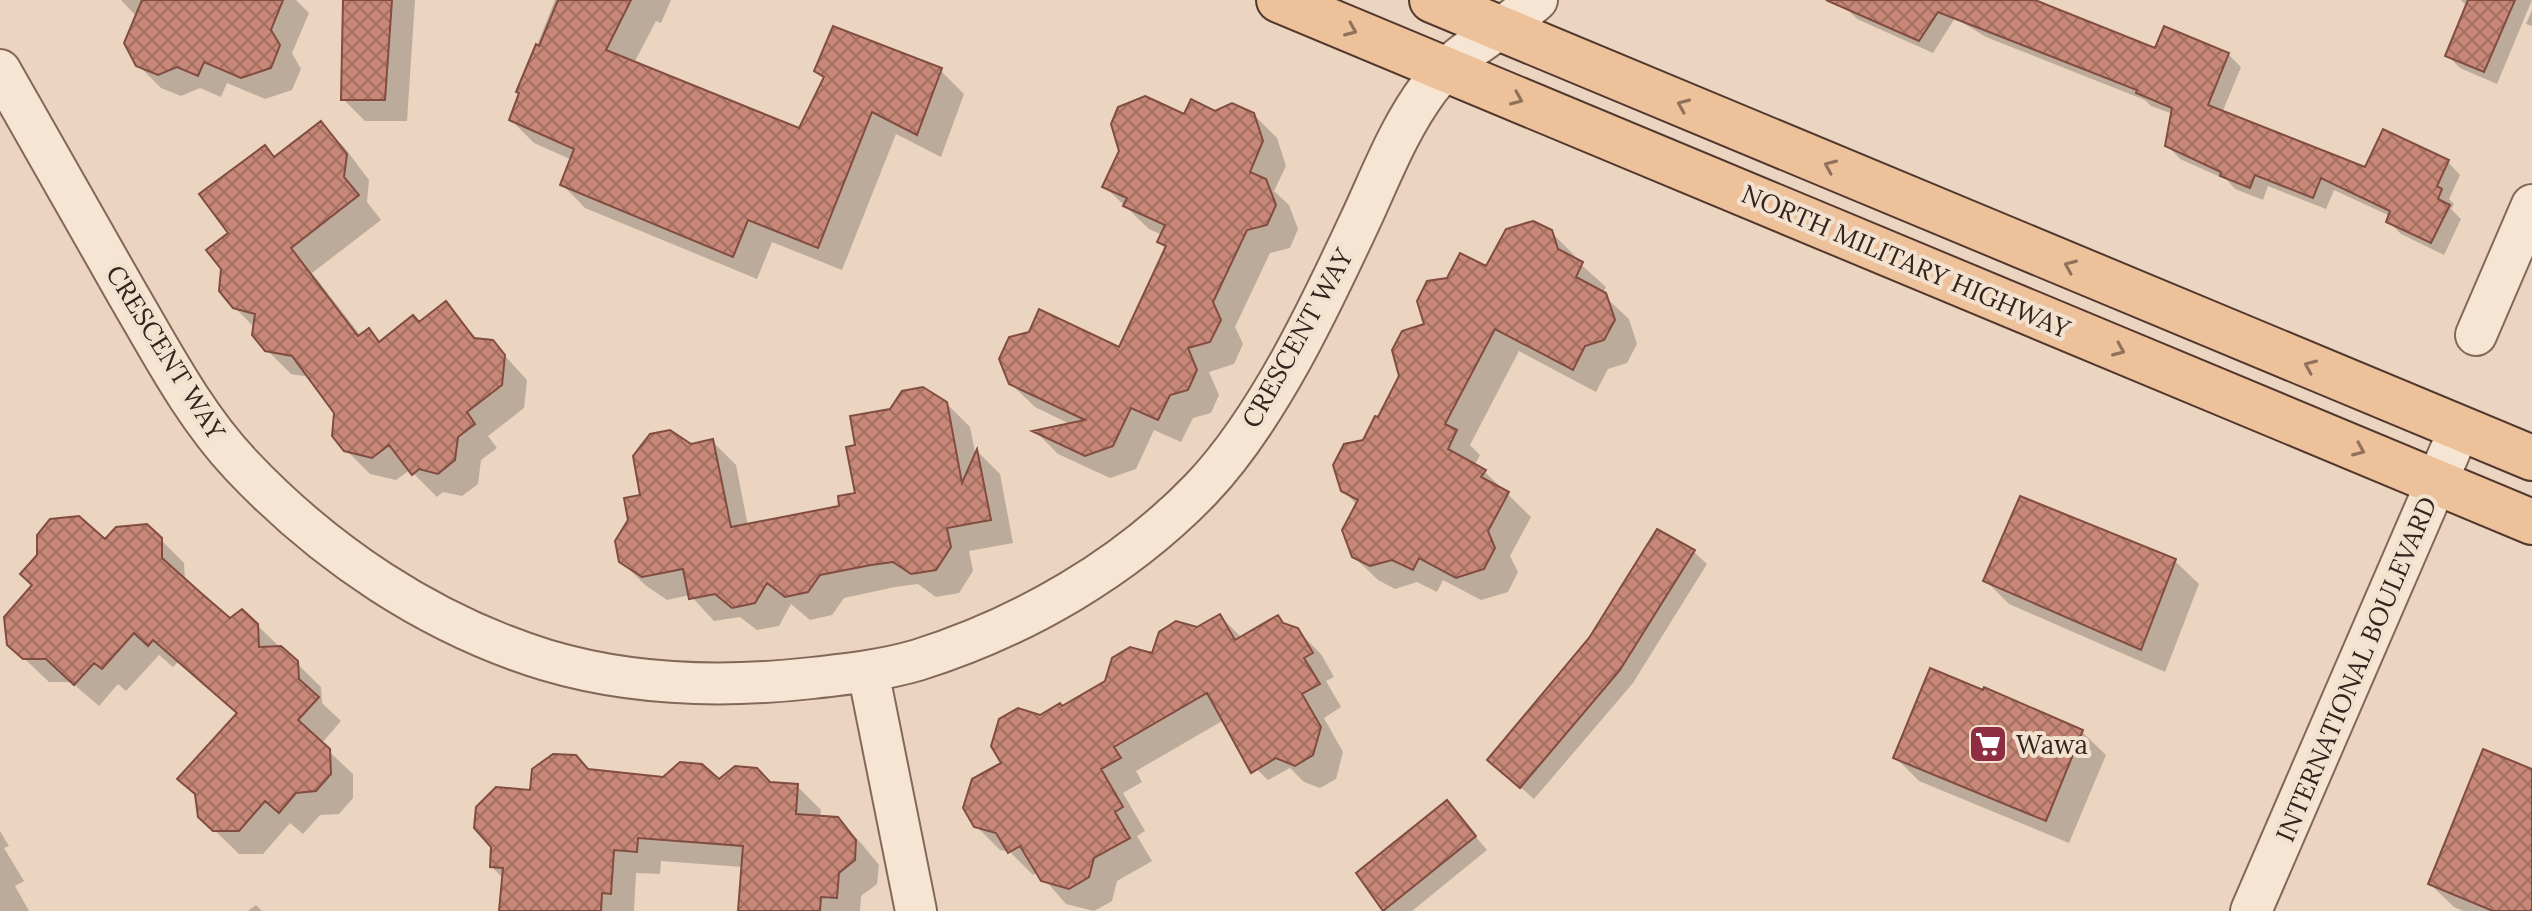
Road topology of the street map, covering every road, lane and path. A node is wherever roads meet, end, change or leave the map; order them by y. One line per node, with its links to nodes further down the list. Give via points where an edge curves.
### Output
1 (1279, 0): 5 (main road, NORTH MILITARY HIGHWAY, one-way to 5)
2 (1432, 0): 4 (main road)
3 (1537, 0): 4 (street, CRESCENT WAY, via 1522,14)
4 (1501, 14): 5 (street, CRESCENT WAY); 9 (main road, one-way to 4)
5 (1445, 69): 11 (main road, NORTH MILITARY HIGHWAY, one-way to 11); 13 (street, CRESCENT WAY, via 1407,122 1289,362 1245,435 1203,487 1154,533 1043,607 973,641)
6 (0, 70): 13 (street, CRESCENT WAY, via 202,417 239,463 304,526 366,574 477,633 544,659 614,676 672,684 758,684)
7 (2532, 205): 8 (street)
8 (2476, 335)
9 (2460, 428): 10 (main road); 11 (street, INTERNATIONAL BOULEVARD)
10 (2532, 458)
11 (2437, 482): 12 (main road, NORTH MILITARY HIGHWAY); 15 (street, INTERNATIONAL BOULEVARD)
12 (2532, 522)
13 (868, 671): 14 (street)
14 (916, 911)
15 (2251, 911)

